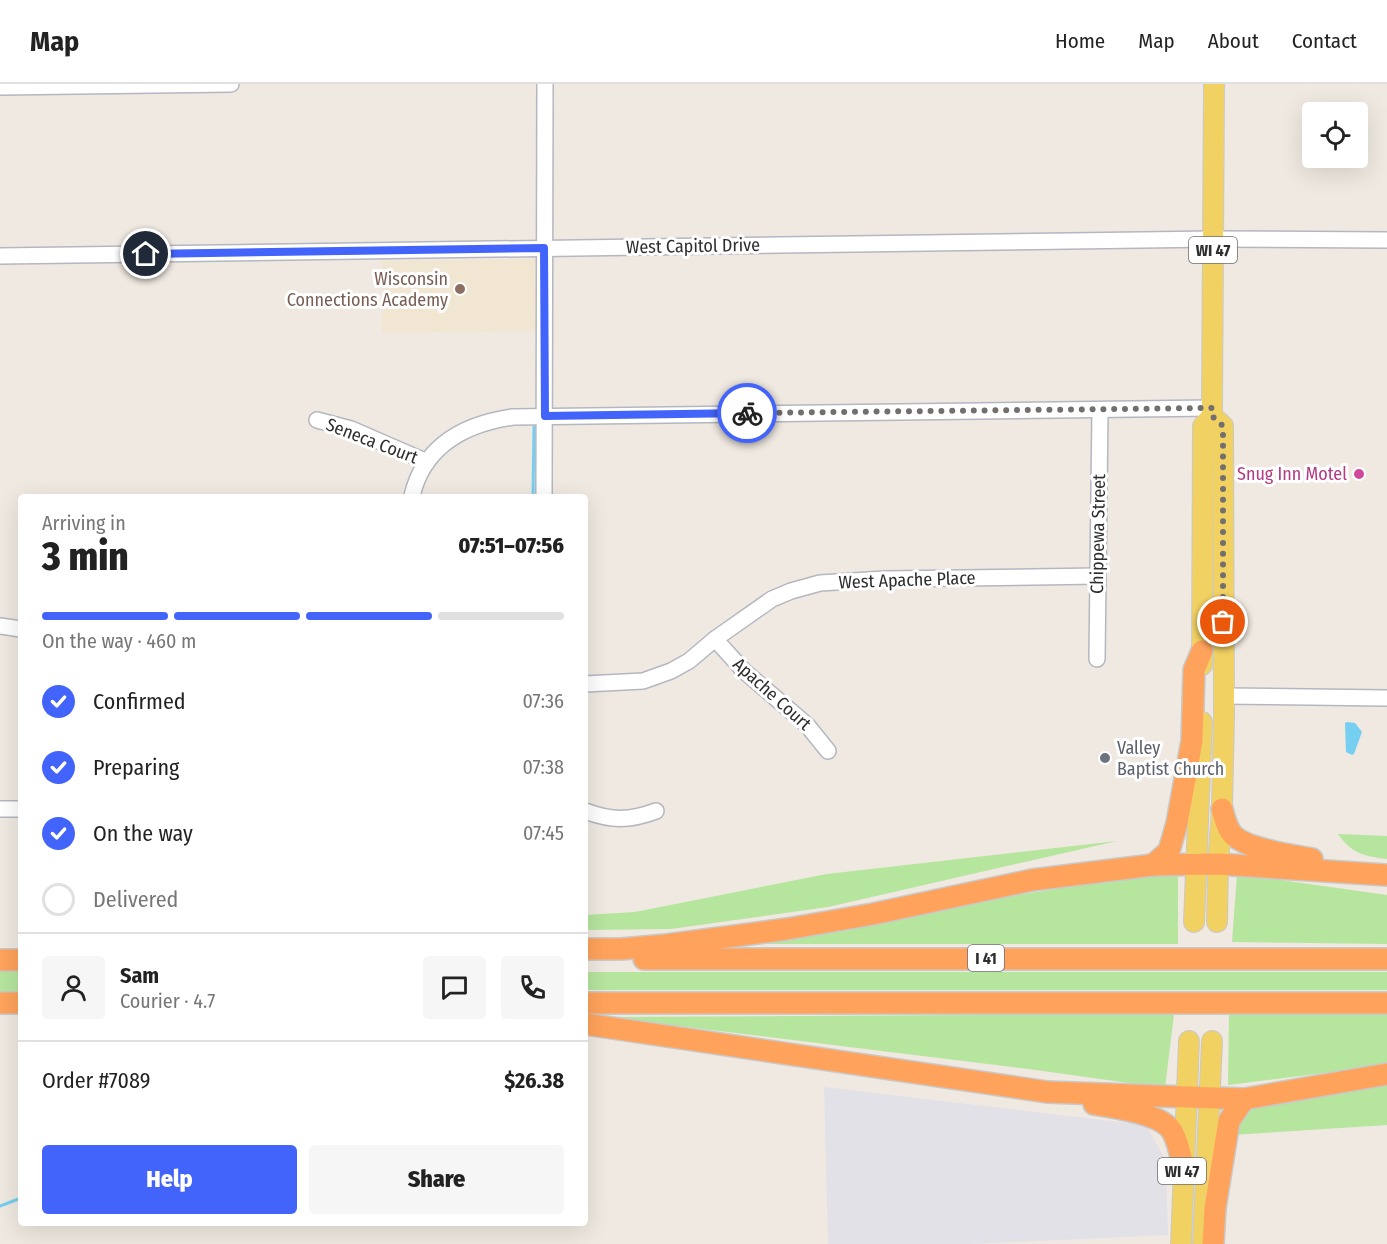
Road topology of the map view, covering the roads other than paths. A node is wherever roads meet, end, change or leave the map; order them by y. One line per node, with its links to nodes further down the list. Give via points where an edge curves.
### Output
1 (231, 84): 4 (street)
2 (545, 84): 7 (street)
3 (1214, 84): 5 (main road, WI 47)
4 (0, 87)
5 (1213, 239): 6 (street, West Capitol Drive); 7 (street, West Capitol Drive); 10 (main road, WI 47)
6 (1387, 240)
7 (544, 248): 8 (street, West Capitol Drive); 11 (street)
8 (0, 256)
9 (1100, 410): 10 (street); 11 (street); 16 (street, Chippewa Street)
10 (1212, 412): 20 (main road, WI 47, via 1203,426); 23 (main road, WI 47, via 1223,426)
11 (545, 416): 13 (street, via 504,418 475,426 443,444); 15 (street)
12 (317, 420): 13 (street, Seneca Court, via 351,429)
13 (427, 462): 14 (street)
14 (413, 494)
15 (544, 494)
16 (1098, 576): 19 (street, West Apache Place, via 820,583 772,599); 21 (street, Chippewa Street)
17 (0, 626): 18 (street)
18 (18, 629)
19 (722, 635): 22 (street, West Apache Place, via 690,661 658,677); 25 (street, Apache Court, via 744,671 807,725)
20 (1202, 651): 31 (highway, via 1194,670 1192,741 1178,823 1169,851); 32 (main road, WI 47)
21 (1097, 659)
22 (588, 684)
23 (1224, 696): 24 (street); 28 (main road, WI 47)
24 (1387, 698)
25 (828, 751)
26 (0, 808): 27 (street)
27 (18, 808)
28 (1222, 809): 32 (main road, WI 47); 33 (highway, via 1230,831 1241,841)
29 (656, 811): 30 (street, via 627,820)
30 (588, 812)
31 (1153, 865): 32 (highway); 36 (highway, via 1032,880 787,929 666,945)
32 (1207, 865): 33 (highway); 34 (main road, WI 47); 35 (main road, WI 47)
33 (1381, 874)
34 (1194, 922)
35 (1217, 922)
36 (588, 950)
37 (1387, 959): 40 (highway, I 41)
38 (0, 960): 39 (highway)
39 (18, 960)
40 (588, 960)
41 (0, 1003): 42 (highway)
42 (18, 1003)
43 (588, 1003): 44 (highway)
44 (1387, 1003)
45 (588, 1024): 49 (highway)
46 (1189, 1041): 50 (main road, WI 47)
47 (1212, 1041): 51 (main road, WI 47)
48 (1387, 1074): 52 (highway)
49 (1047, 1092): 50 (highway); 53 (highway, via 1163,1122 1173,1132)
50 (1186, 1098): 51 (highway); 53 (main road, WI 47)
51 (1209, 1098): 52 (highway); 55 (main road, WI 47)
52 (1244, 1100): 56 (highway, via 1230,1121)
53 (1183, 1165): 54 (main road, WI 47)
54 (1181, 1244)
55 (1203, 1244)
56 (1213, 1244)

